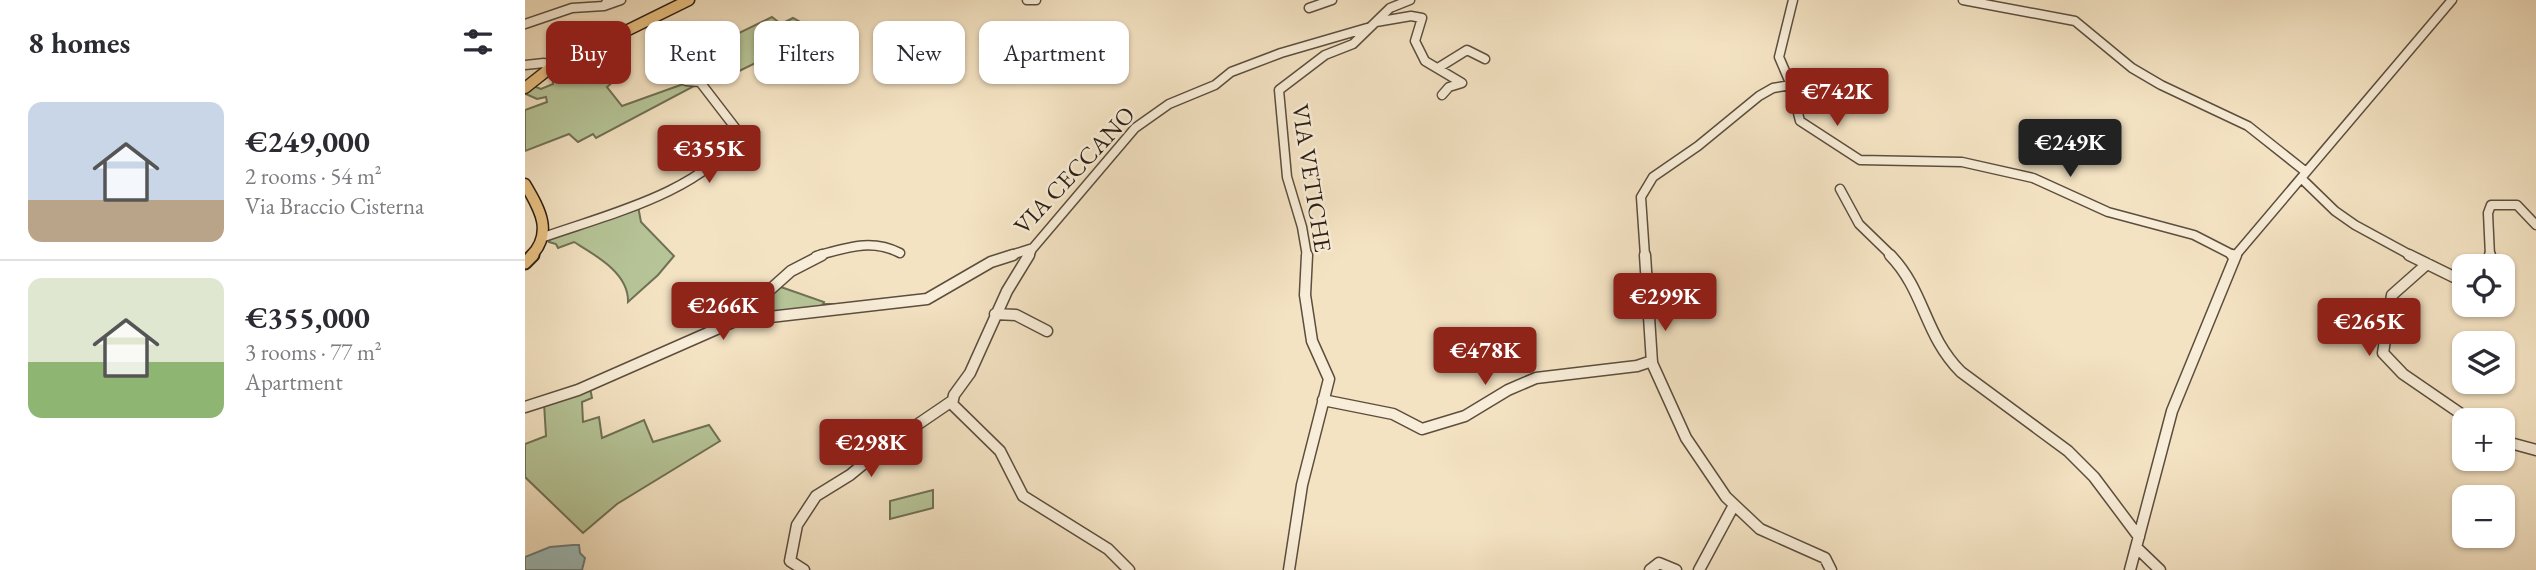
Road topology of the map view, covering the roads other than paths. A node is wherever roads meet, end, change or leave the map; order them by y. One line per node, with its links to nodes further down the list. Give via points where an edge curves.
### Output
1 (621, 0): 10 (street)
2 (689, 0): 16 (main road)
3 (1027, 0): 4 (street)
4 (1036, 0)
5 (1332, 0): 12 (street)
6 (1409, 0): 11 (street)
7 (1793, 0): 23 (street, via 1779,57)
8 (1963, 0): 26 (street, via 2075,20 2132,68 2248,126)
9 (2452, 0): 26 (street)
10 (606, 3): 14 (street, via 572,8)
11 (1395, 4): 13 (street, VIA VETICHE)
12 (1309, 8)
13 (1376, 22): 15 (street, VIA VETICHE); 20 (street, via 1391,23 1411,14 1422,18 1415,41 1425,61)
14 (525, 24)
15 (1367, 28): 31 (street, VIA CECCANO, via 1231,72 1215,85 1169,104 1135,128); 42 (street, VIA VETICHE, via 1353,44 1325,55 1279,90 1287,177 1307,257 1305,295 1312,341 1329,379)
16 (631, 29)
17 (1485, 59): 20 (street, via 1467,50)
18 (525, 65): 19 (street)
19 (546, 65)
20 (1438, 68): 25 (street, via 1462,83)
21 (546, 71): 24 (main road)
22 (702, 84): 30 (street, via 740,134 731,150 710,169 643,201)
23 (1791, 85): 34 (street, via 1800,121 1860,160 1962,162 2033,178 2108,212 2194,235); 41 (street, via 1759,96 1653,177 1641,197)
24 (525, 88)
25 (1442, 95)
26 (2304, 175): 34 (street); 36 (street, via 2340,215)
27 (525, 184): 30 (main road, via 544,221)
28 (1840, 189): 49 (street, via 1854,220 1905,272 1948,358 2068,451 2094,477)
29 (2536, 225): 33 (street, via 2517,205 2491,205)
30 (544, 237): 35 (main road)
31 (1033, 248): 38 (street); 39 (street, VIA CECCANO, via 991,262 927,299)
32 (900, 253): 39 (street, via 884,245 856,245 813,257)
33 (2490, 254)
34 (2235, 256): 49 (street, via 2172,411)
35 (525, 263)
36 (2427, 264): 37 (street); 45 (street, via 2392,295 2383,353 2403,374)
37 (2452, 276)
38 (995, 314): 40 (street, via 1016,315); 43 (street, via 970,373)
39 (735, 321): 44 (street, via 578,390)
40 (1047, 331)
41 (1651, 361): 42 (street, via 1536,379 1465,416 1422,429 1393,414); 48 (street, via 1686,438)
42 (1323, 400): 52 (street, VIA VETICHE, via 1302,485)
43 (952, 401): 50 (street, via 816,496 797,525 790,561); 51 (street, via 1000,451 1023,496 1108,549)
44 (525, 407)
45 (2453, 408)
46 (2515, 444): 47 (street)
47 (2536, 450)
48 (1734, 505): 55 (street); 56 (street, via 1760,529 1825,558)
49 (2137, 542): 57 (street); 58 (street)
50 (804, 570)
51 (1129, 570)
52 (1289, 570)
53 (1650, 570): 54 (street, via 1660,563)
54 (1676, 570)
55 (1699, 570)
56 (1831, 570)
57 (2130, 570)
58 (2159, 570)

